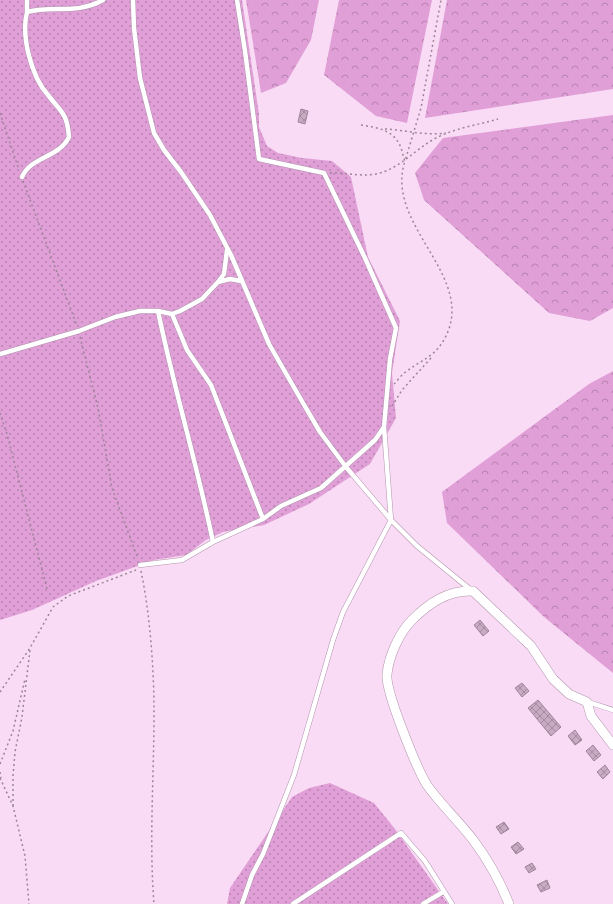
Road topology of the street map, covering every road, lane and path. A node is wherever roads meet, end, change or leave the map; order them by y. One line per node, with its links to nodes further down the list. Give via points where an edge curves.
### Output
1 (27, 0): 6 (lane)
2 (103, 0): 6 (lane, via 86,8 46,8)
3 (133, 0): 16 (lane, via 140,78 154,133 210,215)
4 (237, 0): 14 (lane, via 259,159)
5 (440, 0): 11 (path, via 421,108)
6 (27, 12): 15 (lane, via 25,30 33,72 48,96 64,114 68,122 69,137 61,148 25,169)
7 (0, 113): 15 (path)
8 (498, 119): 12 (path)
9 (361, 125): 10 (path)
10 (385, 129): 11 (path); 13 (path, via 400,147)
11 (414, 131): 12 (path, via 425,134); 13 (path)
12 (448, 133): 13 (path, via 422,147)
13 (405, 161): 14 (path, via 376,174); 23 (path, via 401,172 403,194 409,214 420,237 442,271 451,299 447,333)
14 (324, 174): 24 (lane, via 366,258 396,328)
15 (22, 177): 21 (path)
16 (227, 248): 17 (lane); 18 (lane, via 227,263)
17 (241, 281): 18 (lane, via 230,279); 28 (lane, via 269,344 320,432)
18 (218, 282): 20 (lane, via 202,299)
19 (158, 311): 20 (lane); 21 (lane, via 140,311 115,317); 31 (lane)
20 (172, 314): 29 (lane, via 188,350 211,385)
21 (79, 332): 22 (lane); 32 (path, via 98,408 112,488)
22 (0, 354)
23 (432, 356): 24 (path, via 406,371); 25 (path, via 402,390)
24 (387, 395): 27 (lane)
25 (391, 409)
26 (0, 413): 33 (path, via 8,434)
27 (384, 427): 28 (lane, via 375,440); 30 (lane)
28 (346, 467): 29 (lane, via 321,488 281,506); 30 (lane)
29 (263, 519): 31 (lane)
30 (391, 520): 34 (lane, via 417,546); 48 (lane, via 343,612 294,776)
31 (213, 542): 32 (lane, via 182,560)
32 (140, 565): 35 (path, via 132,572 58,602 41,626); 47 (path, via 146,595 154,712 151,862)
33 (47, 589)
34 (473, 591): 38 (street, via 531,646 553,679 569,694); 52 (street, via 460,590 442,597 410,621 402,631 392,654 387,675 388,689 427,784 474,840 500,881)
35 (30, 648): 36 (path); 37 (path)
36 (26, 676): 41 (path, via 13,730); 44 (path, via 15,752)
37 (0, 692)
38 (587, 702): 39 (lane); 40 (street, via 591,716)
39 (613, 710)
40 (613, 745)
41 (0, 764)
42 (0, 772): 43 (path)
43 (0, 779): 44 (path)
44 (13, 806): 46 (path, via 25,856)
45 (443, 892): 49 (lane, via 424,861 401,833); 50 (lane); 51 (lane)
46 (28, 904)
47 (154, 904)
48 (242, 904)
49 (293, 904)
50 (423, 904)
51 (452, 904)
52 (509, 904)

